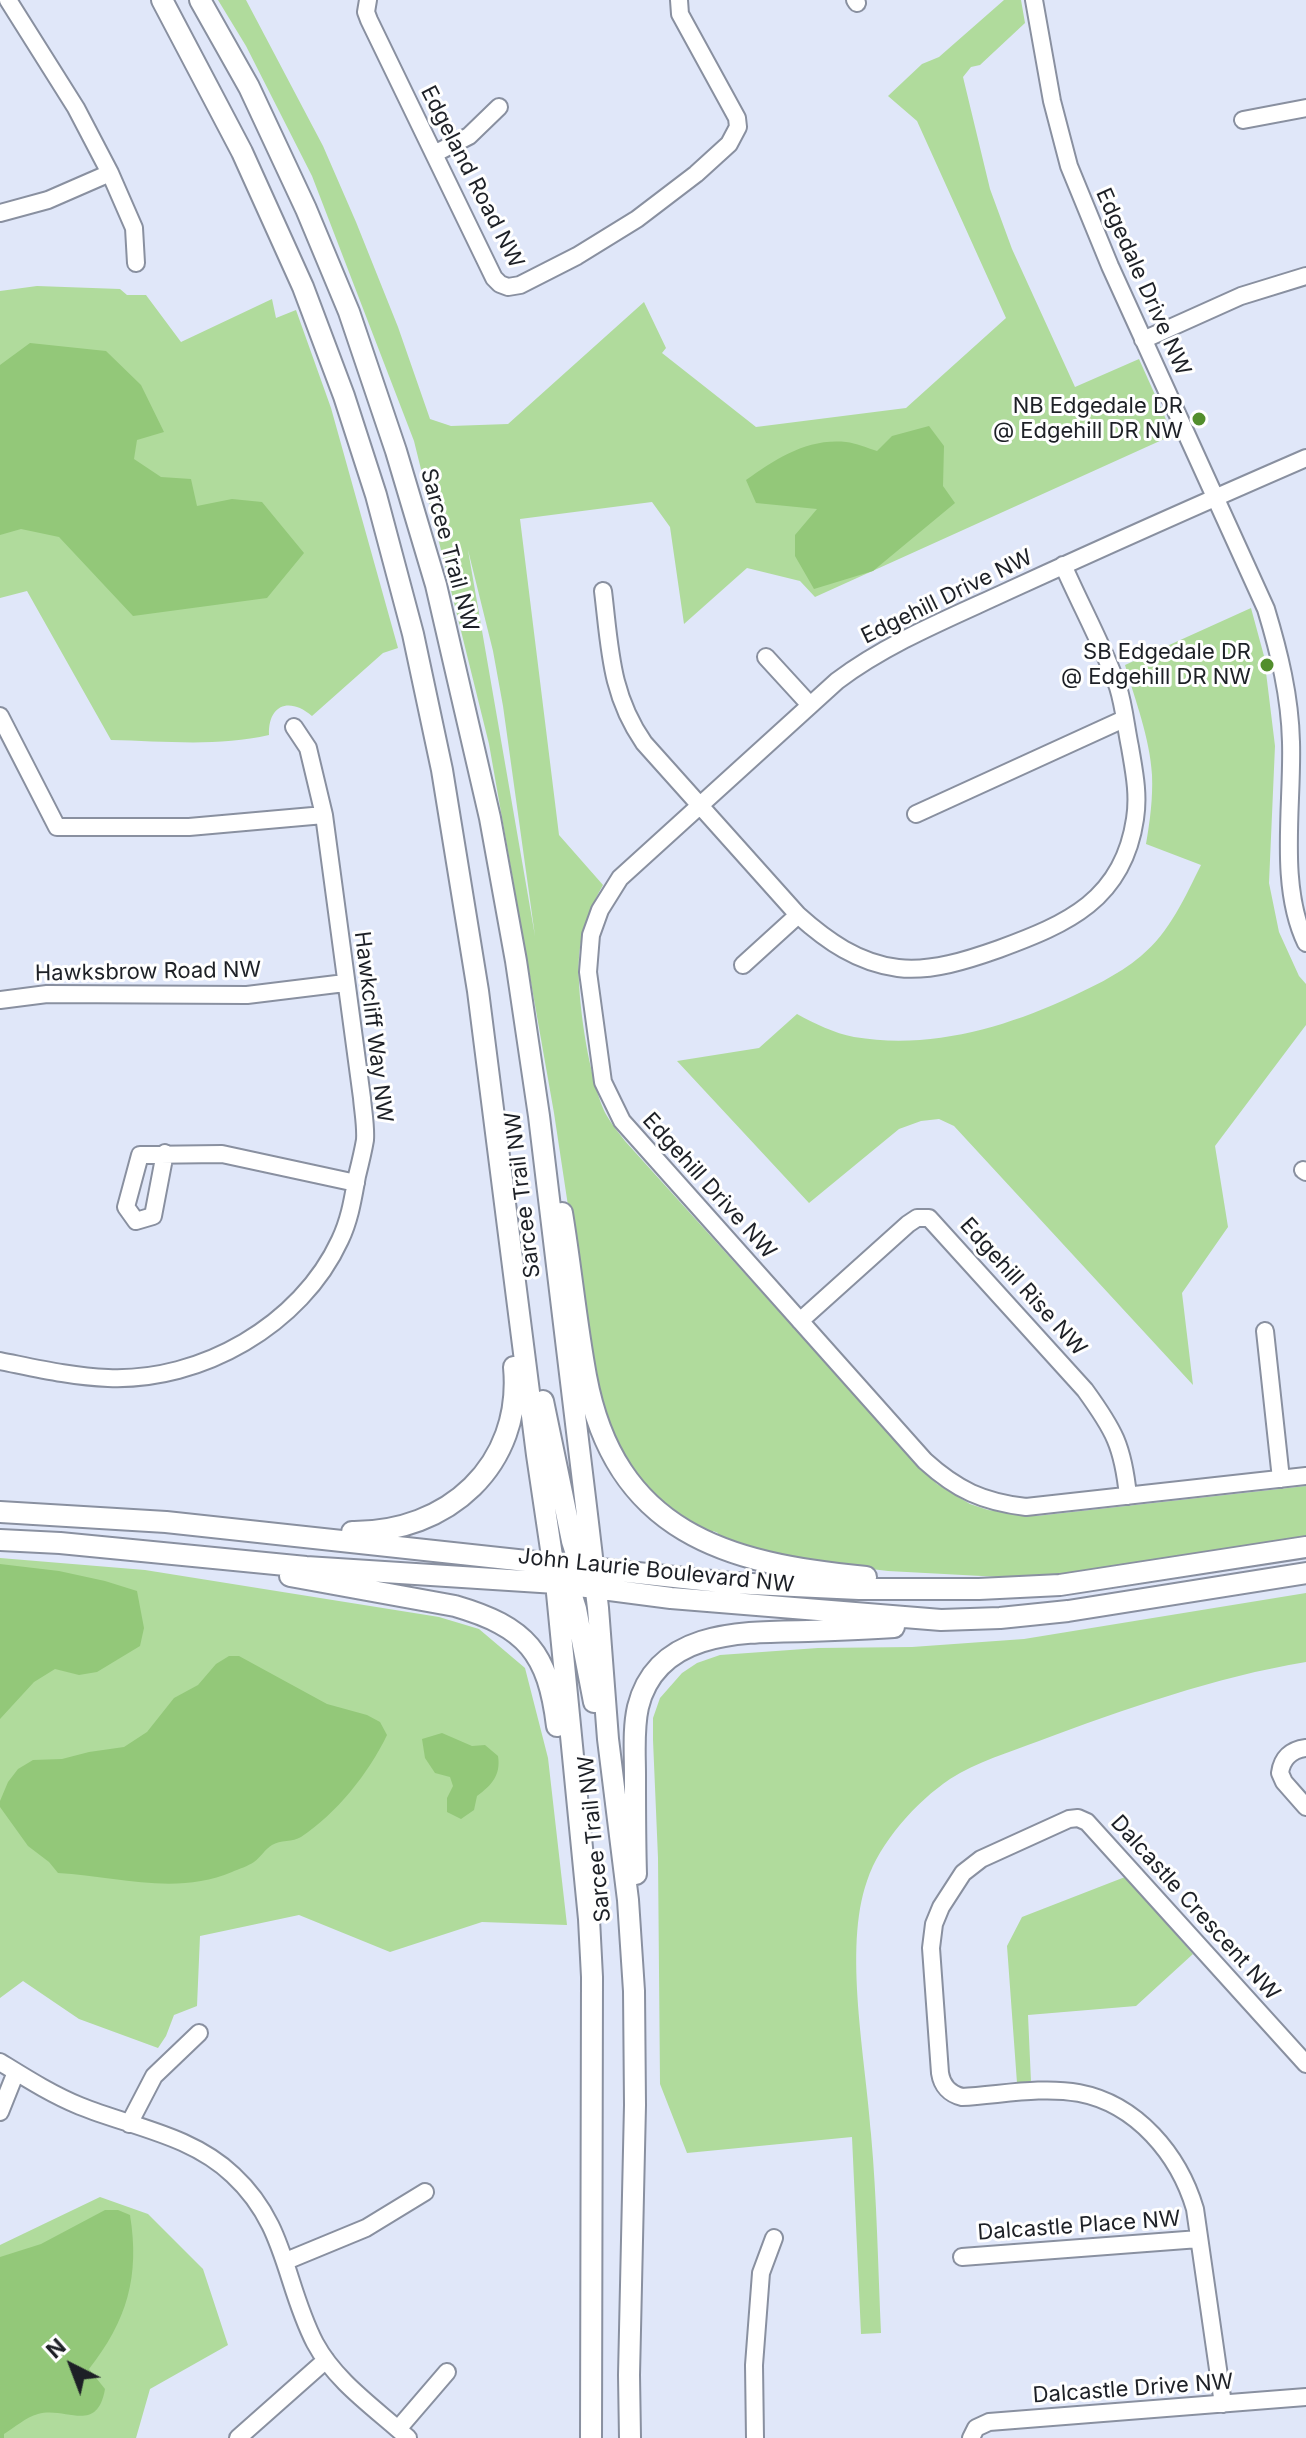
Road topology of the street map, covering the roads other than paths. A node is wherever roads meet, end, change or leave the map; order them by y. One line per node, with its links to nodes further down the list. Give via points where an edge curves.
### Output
1 (8, 0): 11 (street)
2 (162, 0): 35 (main road, Sarcee Trail NW, via 242,152 303,287 376,495 442,770)
3 (200, 0): 34 (main road, Sarcee Trail NW, via 249,87 306,209 349,312 396,451 436,585 490,818)
4 (368, 0): 10 (street, Edgeland Road NW, via 369,20)
5 (679, 0): 10 (street, Edgeland Road NW, via 680,14 734,109 738,127 729,144 696,174 609,237 520,285 500,284)
6 (1034, 0): 15 (street, Edgedale Drive NW, via 1069,166)
7 (499, 107): 10 (street, via 469,136)
8 (1306, 108): 9 (street)
9 (1243, 120)
10 (434, 154)
11 (110, 173): 12 (street, via 48,200); 13 (street, via 134,228)
12 (0, 213)
13 (136, 263)
14 (1306, 276): 15 (street, via 1241,296)
15 (1143, 340): 17 (street, Edgedale Drive NW)
16 (1306, 458): 17 (street, Edgehill Drive NW)
17 (1215, 498): 18 (street, Edgehill Drive NW); 28 (street, Edgedale Drive NW, via 1266,609 1284,674)
18 (1063, 565): 21 (street, Edgehill Drive NW, via 864,660); 23 (street, via 1118,689)
19 (603, 591): 25 (street, via 623,706 644,743)
20 (766, 657): 21 (street)
21 (810, 705): 25 (street, Edgehill Drive NW)
22 (0, 716): 27 (street, via 57,827 189,827)
23 (1124, 719): 26 (street); 29 (street, via 1137,792 1132,834 1107,886 1069,920 964,961 899,968 852,955)
24 (294, 727): 27 (street, Hawkcliff Way NW, via 308,748)
25 (700, 805): 29 (street); 39 (street, Edgehill Drive NW, via 615,885 591,935 588,972 603,1082 629,1130)
26 (916, 814)
27 (324, 815): 32 (street, Hawkcliff Way NW)
28 (1298, 848): 30 (street, Edgedale Drive NW, via 1290,880)
29 (798, 915): 31 (street)
30 (1306, 943)
31 (743, 965)
32 (345, 983): 33 (street, Hawksbrow Road NW, via 247,995 47,994); 37 (street, Hawkcliff Way NW, via 365,1139)
33 (0, 1000)
34 (539, 1116): 51 (main road, Sarcee Trail NW); 53 (main road, via 551,1146 595,1414 619,1470 639,1494 676,1525 723,1549 767,1562 931,1583)
35 (497, 1137): 38 (main road, Sarcee Trail NW); 46 (main road, via 490,1169 516,1384 498,1456 449,1506 404,1526 357,1532)
36 (165, 1153): 37 (street, via 222,1154)
37 (356, 1183): 41 (street, Hawkcliff Way NW, via 346,1227 322,1270 273,1324 243,1345 194,1366 131,1377)
38 (520, 1321): 51 (main road, via 534,1351 547,1423); 52 (main road, Sarcee Trail NW)
39 (800, 1321): 44 (street, Edgehill Drive NW, via 925,1461 968,1493 1026,1507); 44 (street, Edgehill Rise NW, via 908,1224 929,1218 1103,1415 1122,1453)
40 (1265, 1331): 43 (street)
41 (0, 1361)
42 (1306, 1476): 43 (street, Edgehill Drive NW)
43 (1281, 1479): 44 (street, Edgehill Drive NW)
44 (1128, 1496)
45 (3, 1511): 46 (main road, John Laurie Boulevard NW)
46 (270, 1531): 52 (main road, John Laurie Boulevard NW)
47 (0, 1540): 49 (main road, John Laurie Boulevard NW)
48 (1306, 1547): 53 (main road, John Laurie Boulevard NW, via 1060,1585)
49 (228, 1560): 52 (main road, John Laurie Boulevard NW); 59 (main road, via 311,1581 455,1606 504,1625 524,1641 550,1681 577,1875)
50 (1306, 1573): 54 (main road, John Laurie Boulevard NW, via 1068,1611)
51 (588, 1574): 52 (main road, John Laurie Boulevard NW); 53 (main road, John Laurie Boulevard NW); 54 (main road, John Laurie Boulevard NW, via 671,1598); 55 (main road, Sarcee Trail NW)
52 (559, 1577): 55 (main road, via 576,1609 597,1720); 59 (main road, Sarcee Trail NW)
53 (938, 1589)
54 (941, 1620): 58 (main road, via 917,1626 745,1632 693,1644 672,1656 655,1672 637,1711 636,1880)
55 (608, 1739): 58 (main road, Sarcee Trail NW)
56 (1306, 1748): 57 (street, via 1286,1758 1280,1773)
57 (1306, 1807)
58 (628, 1900): 78 (main road, Sarcee Trail NW, via 635,2105)
59 (589, 1919): 77 (main road, Sarcee Trail NW)
60 (199, 2033): 65 (street, via 154,2076)
61 (0, 2062): 63 (street)
62 (1306, 2064): 68 (street, Dalcastle Crescent NW, via 1087,1822 1069,1819 1000,1849 963,1873 951,1888 934,1924 931,1948 940,2073 946,2088 962,2097 1078,2093 1117,2108 1164,2146 1179,2168 1195,2209)
63 (16, 2072): 64 (street); 65 (street, via 44,2091)
64 (0, 2112)
65 (129, 2124): 70 (street, via 191,2146 234,2175 266,2215)
66 (425, 2192): 70 (street, via 366,2228)
67 (774, 2238): 79 (street, via 761,2273)
68 (1199, 2239): 69 (street, Dalcastle Place NW); 74 (street, Dalcastle Crescent NW)
69 (962, 2257)
70 (286, 2261): 71 (street, via 309,2330)
71 (326, 2360): 75 (street); 76 (street)
72 (447, 2372): 75 (street)
73 (1306, 2397): 74 (street, Dalcastle Drive NW)
74 (1223, 2404): 80 (street, Dalcastle Drive NW, via 989,2422 976,2428)
75 (403, 2434)
76 (238, 2438)
77 (591, 2438)
78 (630, 2438)
79 (755, 2438)
80 (971, 2438)

